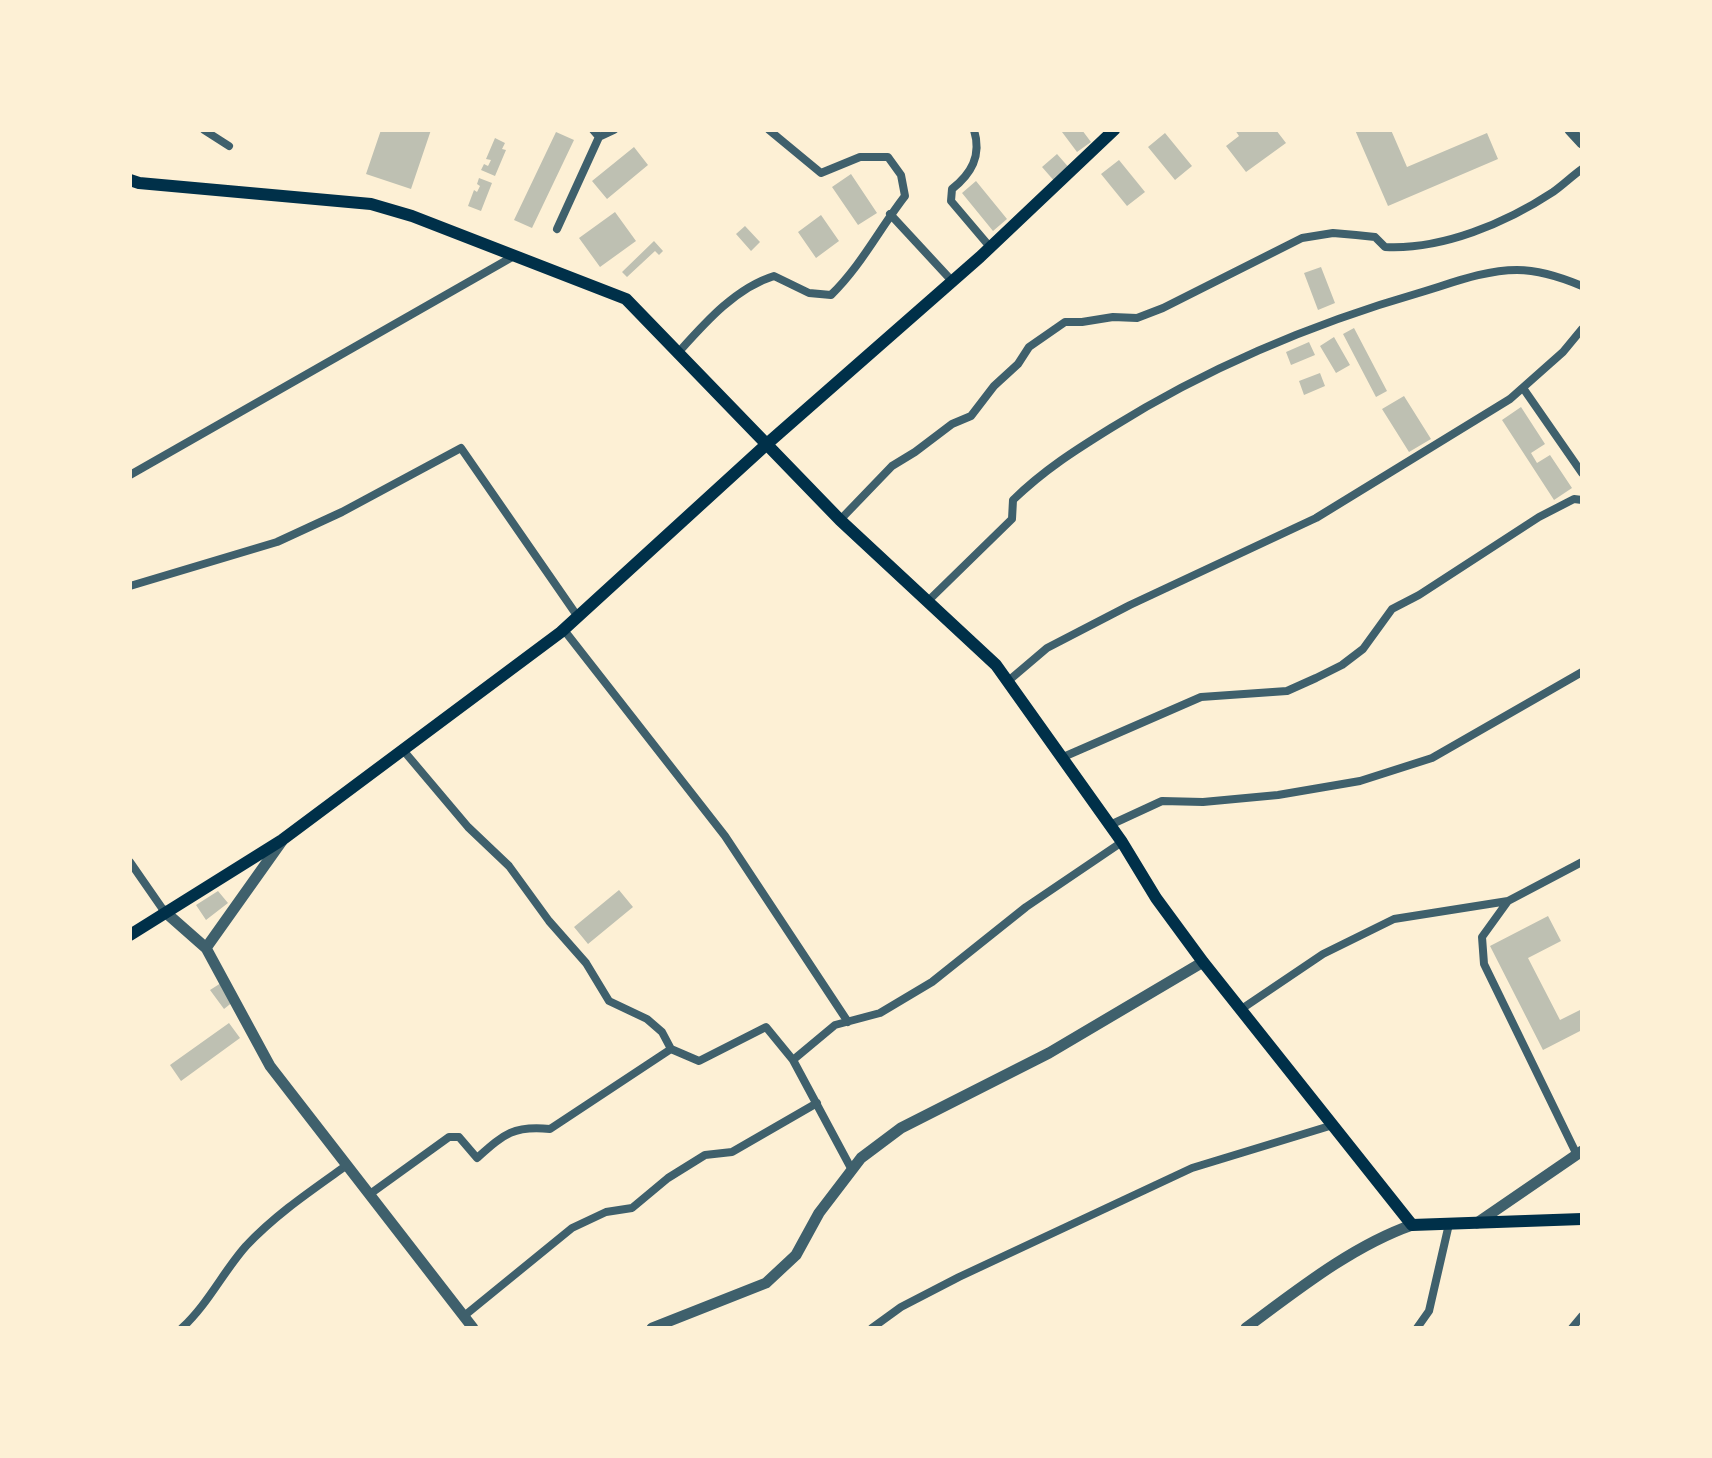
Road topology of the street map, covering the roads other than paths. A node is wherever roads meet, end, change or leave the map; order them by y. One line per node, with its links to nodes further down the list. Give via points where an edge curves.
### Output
1 (204, 130): 9 (street)
2 (614, 130): 7 (street)
3 (769, 130): 12 (street, via 821,173 860,157 888,157 901,175 905,196)
4 (974, 130): 14 (street, via 973,167 952,189 951,201)
5 (1114, 130): 14 (main road)
6 (1570, 130): 8 (street)
7 (596, 133): 13 (street)
8 (1582, 143)
9 (229, 146)
10 (1582, 169): 25 (street, via 1553,192 1481,230 1436,244 1385,247 1375,237 1333,233 1302,238 1137,318 1065,322 1029,347 971,416 892,466)
11 (130, 180): 15 (main road, via 371,204)
12 (890, 214): 16 (street); 19 (street, via 851,276 831,295 809,293 774,276 760,281 721,309)
13 (557, 229)
14 (990, 247): 16 (main road)
15 (514, 256): 19 (main road, via 626,299); 23 (street)
16 (952, 281): 21 (main road)
17 (1582, 286): 27 (street, via 1518,270 1474,277 1363,308 1204,375 1042,472 1013,500 1012,519)
18 (1582, 329): 20 (street)
19 (677, 354): 21 (main road)
20 (1523, 388): 22 (street); 31 (street, via 1316,518 1047,648)
21 (768, 443): 25 (main road); 28 (main road)
22 (1582, 473)
23 (130, 474)
24 (1582, 500): 33 (street, via 1539,517 1392,609 1363,649 1316,678 1287,691 1201,697)
25 (840, 520): 27 (main road)
26 (130, 586): 28 (street, via 277,542 461,448)
27 (928, 601): 31 (main road)
28 (578, 617): 29 (main road)
29 (564, 630): 32 (main road); 45 (street, via 725,836)
30 (1582, 672): 34 (street, via 1432,758 1374,777 1278,795 1162,801)
31 (1007, 682): 33 (main road)
32 (403, 750): 35 (main road); 46 (street, via 509,866 586,963 609,1001 647,1019)
33 (1061, 758): 34 (main road)
34 (1110, 825): 36 (main road)
35 (282, 840): 40 (main road); 42 (street)
36 (1122, 842): 43 (main road); 45 (street, via 1026,907 932,982 880,1013)
37 (130, 862): 40 (street)
38 (1582, 862): 39 (street)
39 (1508, 901): 44 (street, via 1394,919 1323,954); 50 (street, via 1482,937 1484,964)
40 (164, 911): 41 (main road); 42 (street)
41 (130, 935)
42 (206, 948): 51 (street, via 270,1066)
43 (1203, 962): 44 (main road); 52 (street, via 1049,1053 901,1128)
44 (1240, 1010): 49 (main road)
45 (848, 1022): 47 (street, via 835,1025)
46 (671, 1049): 47 (street, via 699,1061 766,1027); 53 (street, via 550,1129 507,1132 477,1158 459,1137 449,1137)
47 (793, 1060): 48 (street)
48 (817, 1103): 52 (street); 58 (street, via 732,1152 705,1155 632,1208 606,1212 572,1228)
49 (1333, 1125): 57 (main road); 63 (street, via 1192,1168 959,1277)
50 (1579, 1152): 55 (street)
51 (347, 1165): 53 (street); 60 (street, via 245,1247)
52 (852, 1170): 62 (street, via 796,1255 766,1283)
53 (370, 1194): 58 (street)
54 (1582, 1219): 55 (main road)
55 (1477, 1223): 56 (main road)
56 (1449, 1224): 57 (main road); 65 (street, via 1429,1311)
57 (1412, 1225): 64 (street, via 1317,1276)
58 (464, 1316): 61 (street)
59 (1582, 1316): 66 (street)
60 (182, 1328)
61 (473, 1328)
62 (652, 1328)
63 (872, 1328)
64 (1246, 1328)
65 (1417, 1328)
66 (1572, 1328)

